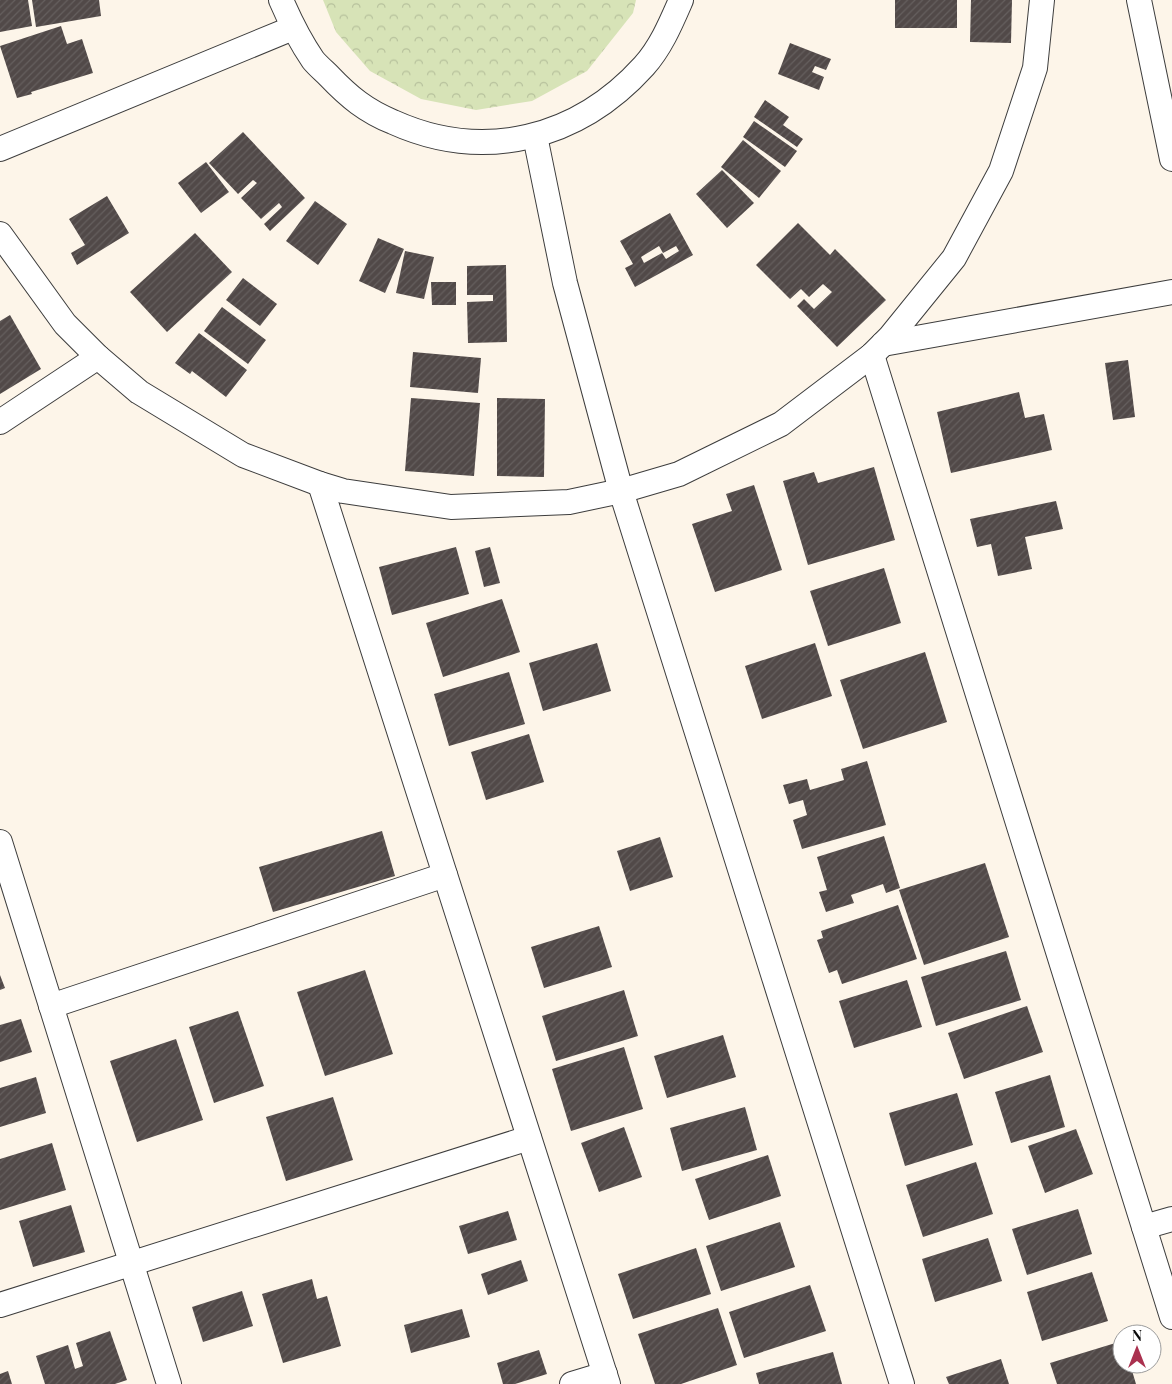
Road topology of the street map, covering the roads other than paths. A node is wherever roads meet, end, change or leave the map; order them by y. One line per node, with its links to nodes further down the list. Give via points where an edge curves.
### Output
1 (281, 0): 5 (street)
2 (681, 0): 6 (street, via 665,35 645,64 615,95 576,120)
3 (1042, 0): 11 (street, via 1035,68 1001,171 954,258)
4 (1139, 0): 8 (street)
5 (293, 28): 6 (street, via 314,62 350,97 374,114 415,132 452,141 498,142); 7 (street)
6 (535, 136): 15 (street, via 565,282)
7 (0, 149)
8 (1172, 159)
9 (0, 234): 12 (street, via 65,324)
10 (1172, 292): 11 (street)
11 (877, 349): 15 (street, via 781,424 679,474); 21 (street)
12 (98, 357): 13 (street); 14 (street, via 139,392 243,455)
13 (0, 422)
14 (320, 484): 15 (street, via 343,491 451,507 569,502); 17 (street)
15 (621, 491): 28 (street)
16 (0, 842): 18 (street)
17 (445, 875): 18 (street); 19 (street)
18 (51, 1006): 22 (street)
19 (529, 1138): 22 (street); 25 (street)
20 (1172, 1219): 21 (street)
21 (1144, 1227): 24 (street)
22 (131, 1263): 23 (street); 26 (street)
23 (0, 1305)
24 (1172, 1317)
25 (606, 1379): 27 (street)
26 (169, 1384)
27 (572, 1384)
28 (902, 1384)

